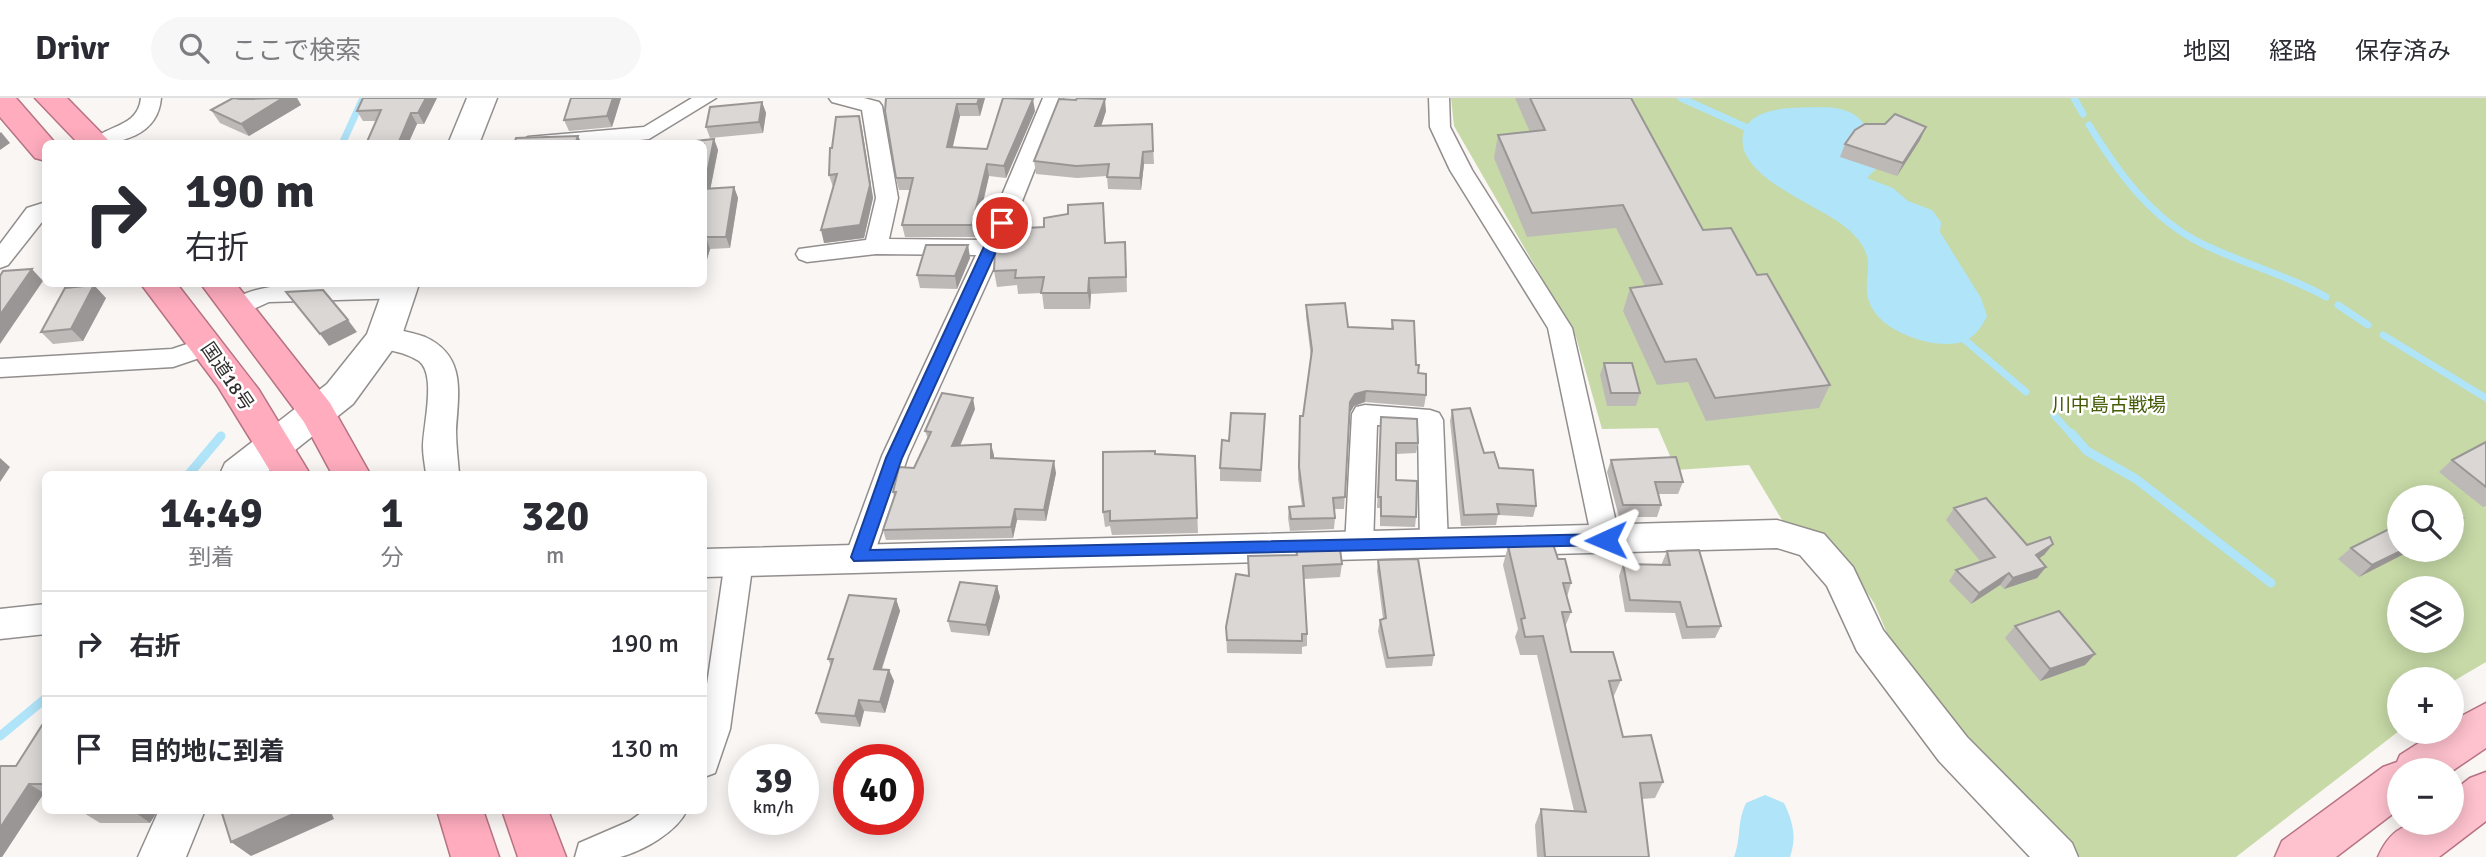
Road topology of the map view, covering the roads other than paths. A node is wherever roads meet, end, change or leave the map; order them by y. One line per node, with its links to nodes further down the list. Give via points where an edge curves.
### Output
1 (0, 98): 13 (highway)
2 (50, 98): 9 (highway)
3 (151, 98): 10 (street, via 152,105 136,126)
4 (482, 98): 11 (main road)
5 (706, 98): 12 (street, via 649,133)
6 (839, 98): 15 (street, via 872,106 887,198)
7 (1053, 98): 16 (street)
8 (1439, 98): 30 (street, via 1440,127 1461,170 1560,328)
9 (94, 140)
10 (106, 140)
11 (465, 140)
12 (572, 140)
13 (42, 146)
14 (42, 211): 18 (street)
15 (876, 246): 16 (street); 17 (street)
16 (991, 248): 33 (street, via 894,458)
17 (807, 254)
18 (0, 261)
19 (160, 287): 23 (highway, 国道18号)
20 (400, 288): 21 (street); 22 (main road)
21 (228, 296): 25 (highway)
22 (383, 338): 25 (main road, via 340,394); 29 (street, via 424,346 442,369 438,446)
23 (208, 346): 24 (street, via 173,358); 26 (highway, 国道18号)
24 (0, 368)
25 (317, 413): 26 (main road); 28 (highway)
26 (283, 459): 27 (main road)
27 (248, 471)
28 (349, 471)
29 (442, 471)
30 (1606, 540): 31 (street); 52 (street, via 1777,534 1812,544 1841,577 1870,640 1953,749)
31 (1434, 544): 32 (street); 32 (street, via 1430,420 1365,414)
32 (1359, 546): 33 (street)
33 (859, 557): 34 (street)
34 (739, 561): 35 (street); 39 (street, via 715,729)
35 (707, 563)
36 (42, 619): 37 (street)
37 (0, 624)
38 (2486, 723): 40 (main road)
39 (707, 754)
40 (2434, 758)
41 (2387, 791): 53 (main road)
42 (2486, 793): 43 (main road)
43 (2464, 810)
44 (180, 814): 49 (main road)
45 (461, 814): 50 (highway)
46 (526, 814): 51 (highway)
47 (666, 814): 48 (street, via 641,832)
48 (590, 854)
49 (162, 857)
50 (475, 857)
51 (542, 857)
52 (2058, 857)
53 (2299, 857)

